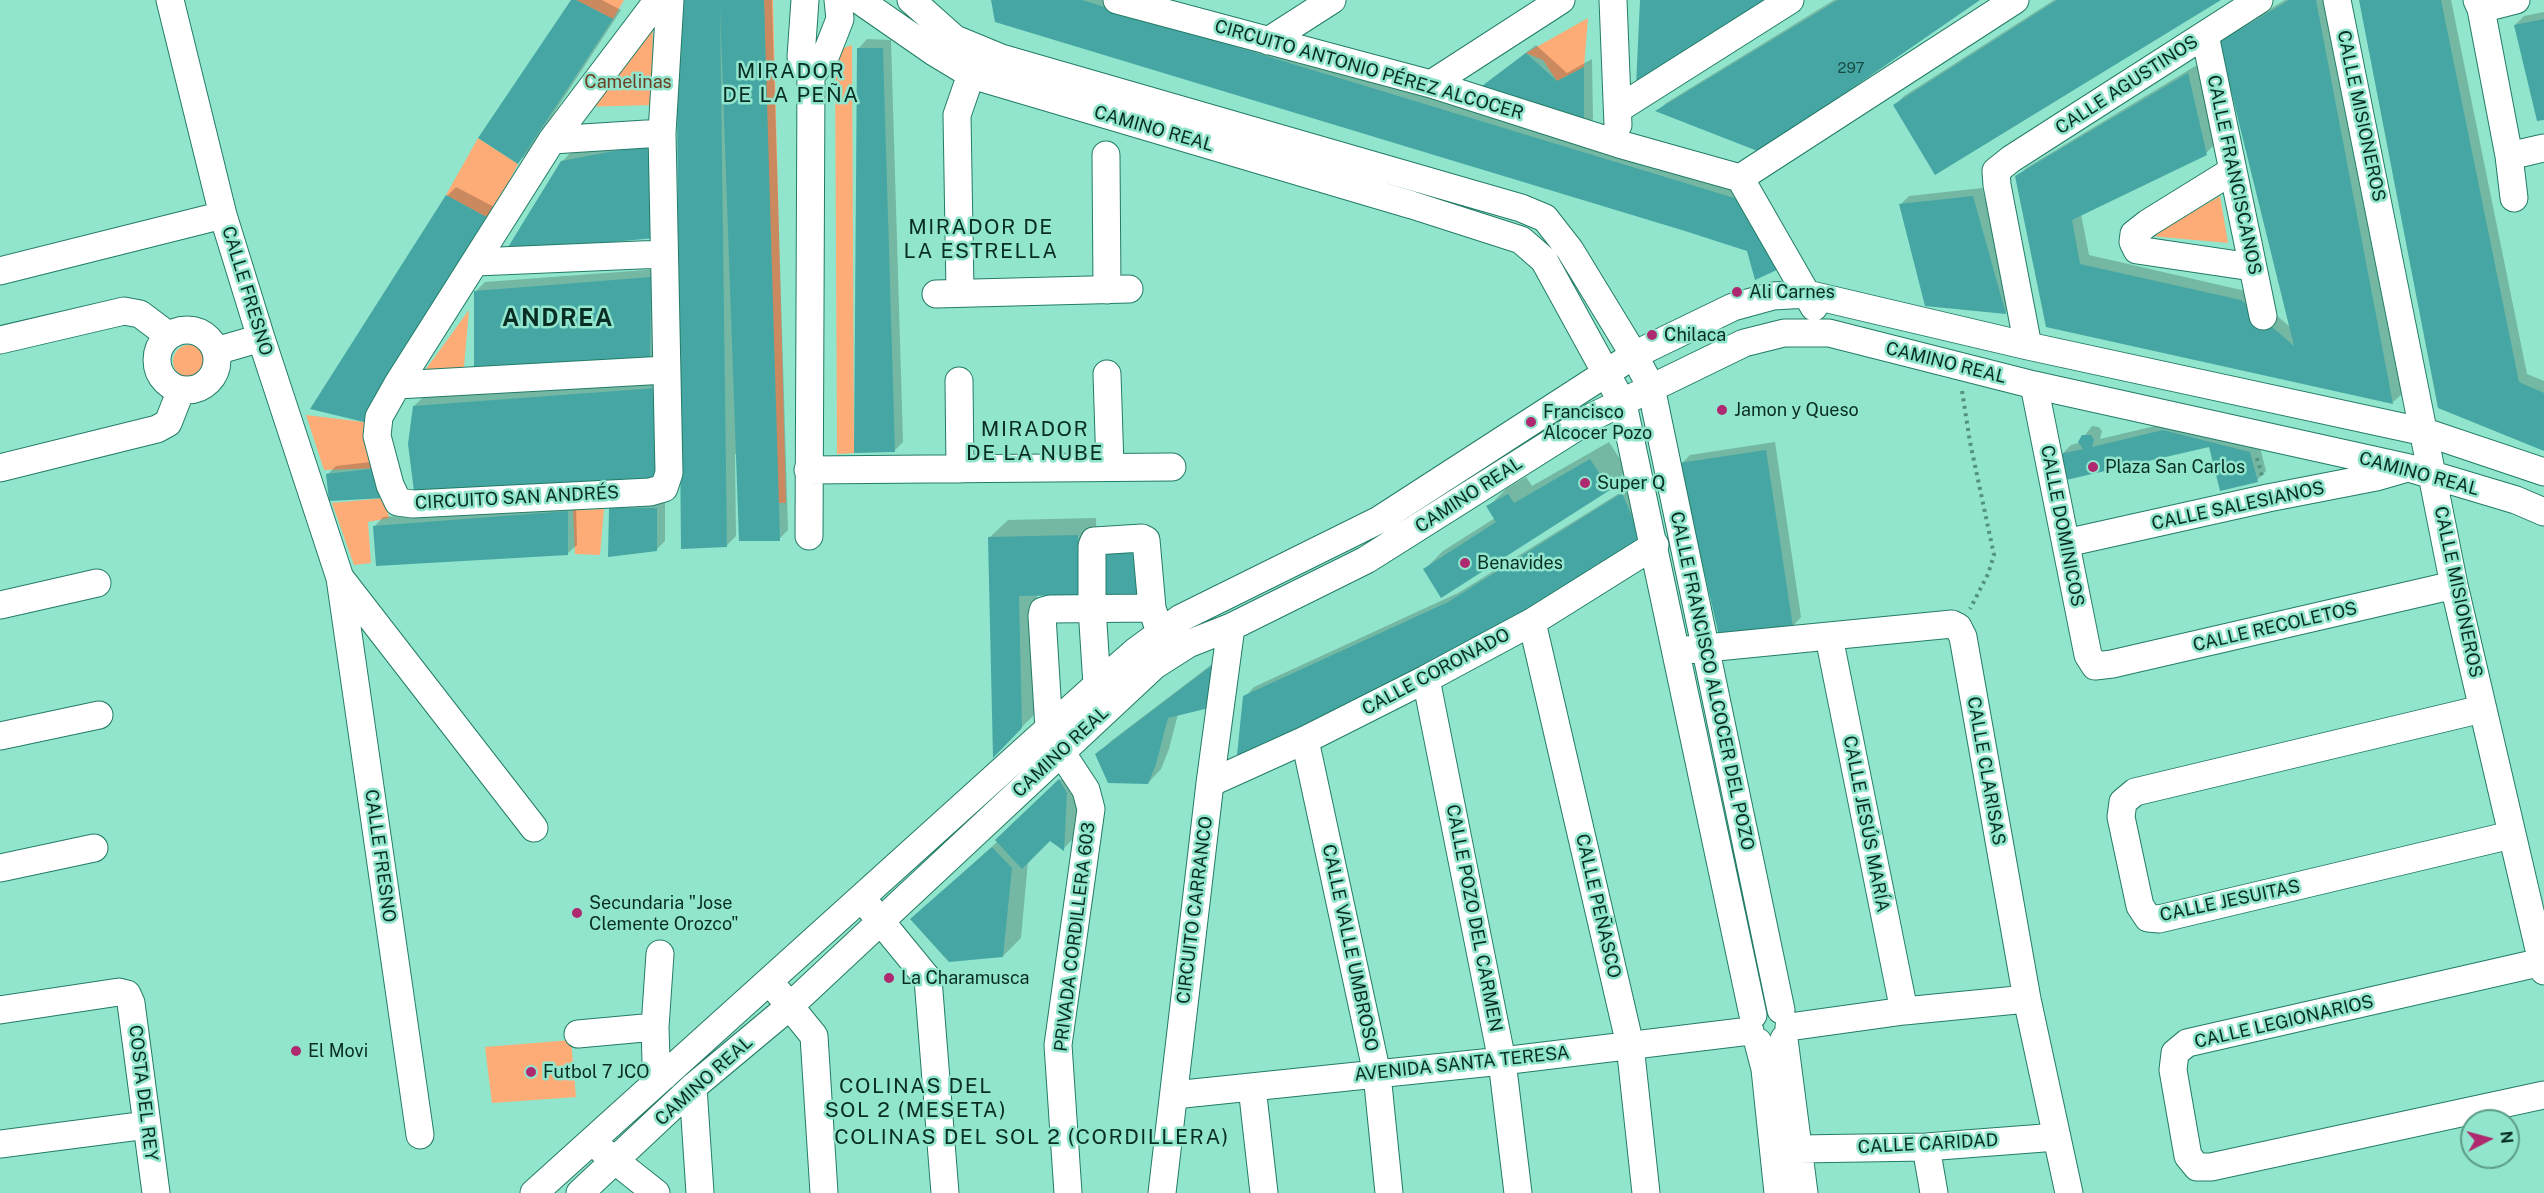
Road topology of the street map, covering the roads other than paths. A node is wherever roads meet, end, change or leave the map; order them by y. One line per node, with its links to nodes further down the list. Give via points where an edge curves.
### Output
1 (170, 0): 33 (street, CALLE FRESNO)
2 (658, 0): 25 (street, CIRCUITO SAN ANDRÉS)
3 (670, 0): 24 (street, CIRCUITO SAN ANDRÉS)
4 (805, 0): 21 (street, via 801,57)
5 (838, 0): 21 (street, via 840,19 825,57)
6 (859, 0): 20 (street, CAMINO REAL)
7 (1117, 0): 19 (street, CIRCUITO ANTONIO PÉREZ ALCOCER)
8 (1332, 0): 19 (street)
9 (1561, 0): 22 (street)
10 (1613, 0): 23 (street)
11 (1790, 0): 23 (street)
12 (2015, 0): 31 (street)
13 (2259, 0): 18 (street, CALLE AGUSTINOS)
14 (2337, 0): 56 (street, CALLE MISIONEROS)
15 (2516, 0): 16 (street)
16 (2479, 4): 29 (street)
17 (922, 5): 20 (street, CAMINO REAL)
18 (2205, 35): 30 (street, CALLE FRANCISCANOS); 44 (street, CALLE AGUSTINOS, via 1996,171)
19 (1268, 41): 22 (street, CIRCUITO ANTONIO PÉREZ ALCOCER)
20 (975, 62): 28 (street, via 957,115 948,293 1118,290); 46 (street, CAMINO REAL, via 1521,208 1545,218 1570,250); 48 (street, CAMINO REAL, via 1521,240 1544,260)
21 (811, 76): 61 (street)
22 (1431, 84): 26 (street, CIRCUITO ANTONIO PÉREZ ALCOCER)
23 (1618, 109): 26 (street)
24 (662, 133): 25 (street); 34 (street, CIRCUITO SAN ANDRÉS)
25 (552, 140): 35 (street, CIRCUITO SAN ANDRÉS)
26 (1619, 144): 31 (street, CIRCUITO ANTONIO PÉREZ ALCOCER)
27 (2544, 148): 29 (street)
28 (1106, 155)
29 (2509, 156): 32 (street)
30 (2232, 171): 36 (street, CALLE FRANCISCANOS); 36 (street, via 2148,223 2134,234 2133,242 2137,250)
31 (1740, 178): 38 (street)
32 (2514, 198)
33 (223, 215): 37 (street); 42 (street, CALLE FRESNO)
34 (663, 254): 35 (street); 47 (street, CIRCUITO SAN ANDRÉS)
35 (476, 262): 51 (street, CIRCUITO SAN ANDRÉS)
36 (2252, 267): 39 (street, CALLE FRANCISCANOS)
37 (0, 271)
38 (1807, 294): 40 (street); 44 (street, CAMINO REAL); 46 (street, CAMINO REAL, via 1773,296 1733,307)
39 (2263, 316)
40 (1829, 333): 52 (street, CAMINO REAL); 53 (street, CAMINO REAL, via 1784,333 1744,343)
41 (168, 335): 43 (street, via 140,314 123,311); 45 (street, via 182,329 196,330 209,338); 54 (street, via 158,349 157,367 166,382)
42 (261, 338): 45 (street); 68 (street, CALLE FRESNO)
43 (0, 340)
44 (2028, 346): 56 (street, CAMINO REAL)
45 (216, 351): 54 (street, via 217,367 209,381 196,389)
46 (1634, 355): 48 (street, CAMINO REAL); 53 (street, CALLE FRANCISCO ALCOCER DEL POZO)
47 (666, 370): 51 (street); 51 (street, CIRCUITO SAN ANDRÉS, via 669,473 664,488 650,492 398,502 377,436 379,417)
48 (1606, 373): 55 (street, CALLE FRANCISCO ALCOCER DEL POZO); 76 (street, CAMINO REAL, via 1379,520 1181,618)
49 (1107, 374): 58 (street)
50 (959, 381): 60 (street)
51 (397, 385)
52 (2034, 385): 62 (street, CAMINO REAL); 66 (street, CALLE DOMINICOS)
53 (1651, 387): 55 (street, CAMINO REAL); 78 (street, CALLE FRANCISCO ALCOCER DEL POZO)
54 (181, 390): 59 (street, via 168,423 157,429)
55 (1623, 404): 67 (street, CALLE FRANCISCO ALCOCER DEL POZO); 75 (street, CAMINO REAL, via 1594,416 1366,560)
56 (2425, 432): 62 (street, CALLE MISIONEROS); 63 (street, CAMINO REAL)
57 (1172, 466): 58 (street)
58 (1110, 467): 60 (street)
59 (0, 468)
60 (960, 469): 61 (street)
61 (808, 470): 65 (street)
62 (2422, 472): 64 (street, CAMINO REAL); 66 (street, CALLE SALESIANOS, via 2268,498); 70 (street, CALLE MISIONEROS)
63 (2544, 472)
64 (2544, 512)
65 (809, 536)
66 (2066, 543): 80 (street, CALLE DOMINICOS, via 2088,655)
67 (1655, 545): 74 (street, CALLE CORONADO); 79 (street, CALLE FRANCISCO ALCOCER DEL POZO)
68 (340, 578): 89 (street, CALLE FRESNO); 114 (street, CALLE FRESNO)
69 (97, 583): 71 (street)
70 (2454, 585): 80 (street, CALLE RECOLETOS); 83 (street, CALLE MISIONEROS)
71 (0, 605)
72 (1092, 608): 73 (street); 73 (street, via 1094,541 1142,538 1148,545); 82 (street); 87 (street, via 1050,609 1042,616)
73 (1152, 608): 76 (street)
74 (1532, 622): 81 (street, CALLE CORONADO); 105 (street, CALLE PEÑASCO)
75 (1231, 627): 87 (street, CAMINO REAL, via 1188,644 1155,665); 88 (street, CIRCUITO CARRANCO)
76 (1160, 633): 82 (street, CAMINO REAL)
77 (1829, 637): 78 (street); 98 (street, CALLE CLARISAS, via 1952,624 1959,627); 101 (street, CALLE JESÚS MARÍA)
78 (1704, 647): 79 (street); 103 (street, CALLE FRANCISCO ALCOCER DEL POZO)
79 (1677, 651): 103 (street, CALLE FRANCISCO ALCOCER DEL POZO)
80 (2095, 666)
81 (1426, 679): 86 (street, CALLE CORONADO); 106 (street, CALLE POZO DEL CARMEN)
82 (1097, 685): 87 (street, CAMINO REAL)
83 (2482, 710): 90 (street, CALLE MISIONEROS); 90 (street, CALLE JESUITAS, via 2134,792 2123,802 2121,817 2140,906 2148,918 2160,920)
84 (99, 715): 85 (street)
85 (0, 736)
86 (1305, 740): 88 (street, CALLE CORONADO); 107 (street, CALLE VALLE UMBROSO)
87 (1055, 741): 93 (street, CAMINO REAL); 94 (street, CAMINO REAL); 128 (street, PRIVADA CORDILLERA 603, via 1086,790 1091,809 1058,1046)
88 (1210, 783): 111 (street, CIRCUITO CARRANCO)
89 (534, 828)
90 (2511, 835): 96 (street, CALLE MISIONEROS)
91 (94, 848): 92 (street)
92 (0, 868)
93 (862, 897): 94 (street); 97 (street, CAMINO REAL)
94 (879, 921): 99 (street, CAMINO REAL); 127 (street, via 928,979)
95 (660, 954): 102 (street)
96 (2543, 967): 112 (street, CALLE LEGIONARIOS, via 2187,1043 2175,1053 2173,1070 2188,1156 2197,1167)
97 (770, 980): 99 (street); 108 (street, CAMINO REAL)
98 (2027, 999): 101 (street, AVENIDA SANTA TERESA); 115 (street, CALLE CLARISAS)
99 (790, 1006): 109 (street, CAMINO REAL); 126 (street, via 814,1036)
100 (0, 1010): 113 (street, COSTA DEL REY, via 127,994)
101 (1904, 1011): 103 (street, AVENIDA SANTA TERESA)
102 (655, 1027): 104 (street); 108 (street, via 656,1061)
103 (1769, 1028): 105 (street, AVENIDA SANTA TERESA); 119 (street, CALLE FRANCISCO ALCOCER DEL POZO); 134 (street, CALLE FRANCISCO ALCOCER DEL POZO, via 1765,1069)
104 (578, 1034)
105 (1630, 1045): 106 (street, AVENIDA SANTA TERESA); 133 (street, CALLE PEÑASCO)
106 (1502, 1061): 107 (street, AVENIDA SANTA TERESA); 132 (street, CALLE POZO DEL CARMEN)
107 (1377, 1074): 110 (street, AVENIDA SANTA TERESA); 131 (street, CALLE VALLE UMBROSO)
108 (664, 1076): 116 (street, CAMINO REAL)
109 (693, 1087): 120 (street, CAMINO REAL); 125 (street)
110 (1252, 1087): 111 (street, AVENIDA SANTA TERESA); 130 (street)
111 (1174, 1095): 129 (street, CIRCUITO CARRANCO)
112 (2544, 1095)
113 (147, 1125): 117 (street); 121 (street, COSTA DEL REY)
114 (420, 1135)
115 (2057, 1137): 118 (street, CALLE CARIDAD); 137 (street, CALLE CLARISAS)
116 (591, 1143): 120 (street); 122 (street, CAMINO REAL)
117 (0, 1144)
118 (1926, 1147): 119 (street, CALLE CARIDAD); 136 (street)
119 (1799, 1149): 135 (street, CALLE FRANCISCO ALCOCER DEL POZO)
120 (616, 1161): 123 (street, CAMINO REAL); 124 (street)
121 (156, 1193)
122 (534, 1193)
123 (580, 1193)
124 (656, 1193)
125 (700, 1193)
126 (824, 1193)
127 (945, 1193)
128 (1068, 1193)
129 (1162, 1193)
130 (1264, 1193)
131 (1389, 1193)
132 (1518, 1193)
133 (1646, 1193)
134 (1778, 1193)
135 (1804, 1193)
136 (1934, 1193)
137 (2069, 1193)

